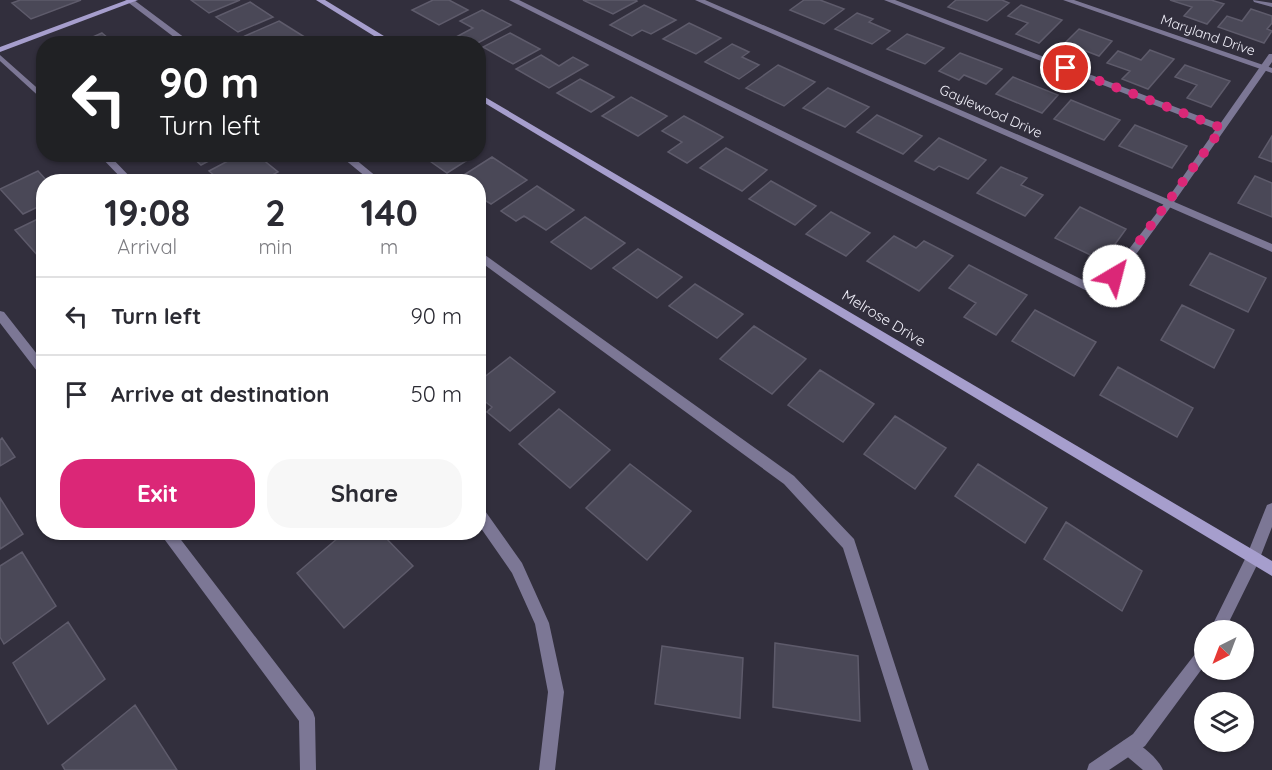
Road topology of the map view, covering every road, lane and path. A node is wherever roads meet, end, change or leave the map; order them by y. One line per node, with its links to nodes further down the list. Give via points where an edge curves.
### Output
1 (132, 0): 10 (street); 11 (street)
2 (320, 0): 12 (street)
3 (513, 0): 24 (street, via 1101,294)
4 (699, 0): 24 (street, Gaylewood Drive)
5 (888, 0): 19 (street)
6 (1067, 0): 16 (street, Maryland Drive)
7 (1257, 0): 8 (street)
8 (1272, 5)
9 (36, 36): 13 (street)
10 (37, 36)
11 (179, 36)
12 (380, 36)
13 (0, 50)
14 (1272, 56): 16 (street)
15 (0, 57): 17 (street)
16 (1268, 70): 19 (street)
17 (36, 91)
18 (486, 100): 32 (street, Melrose Drive)
19 (1222, 128): 24 (street)
20 (110, 162): 22 (street)
21 (353, 162): 23 (street)
22 (123, 174)
23 (368, 174)
24 (1169, 203): 25 (street, Gaylewood Drive)
25 (1272, 248)
26 (486, 260): 39 (street, via 789,480 849,544)
27 (0, 315): 28 (street)
28 (36, 362)
29 (1272, 508): 32 (street)
30 (486, 523): 38 (street, via 517,568 542,623 556,692)
31 (172, 540): 37 (street, via 307,718)
32 (1253, 558): 33 (street, Melrose Drive); 34 (street)
33 (1272, 569)
34 (1222, 620)
35 (1194, 667): 36 (street, via 1139,740)
36 (1129, 747): 40 (street); 41 (street)
37 (308, 770)
38 (547, 770)
39 (921, 770)
40 (1095, 770)
41 (1155, 770)

